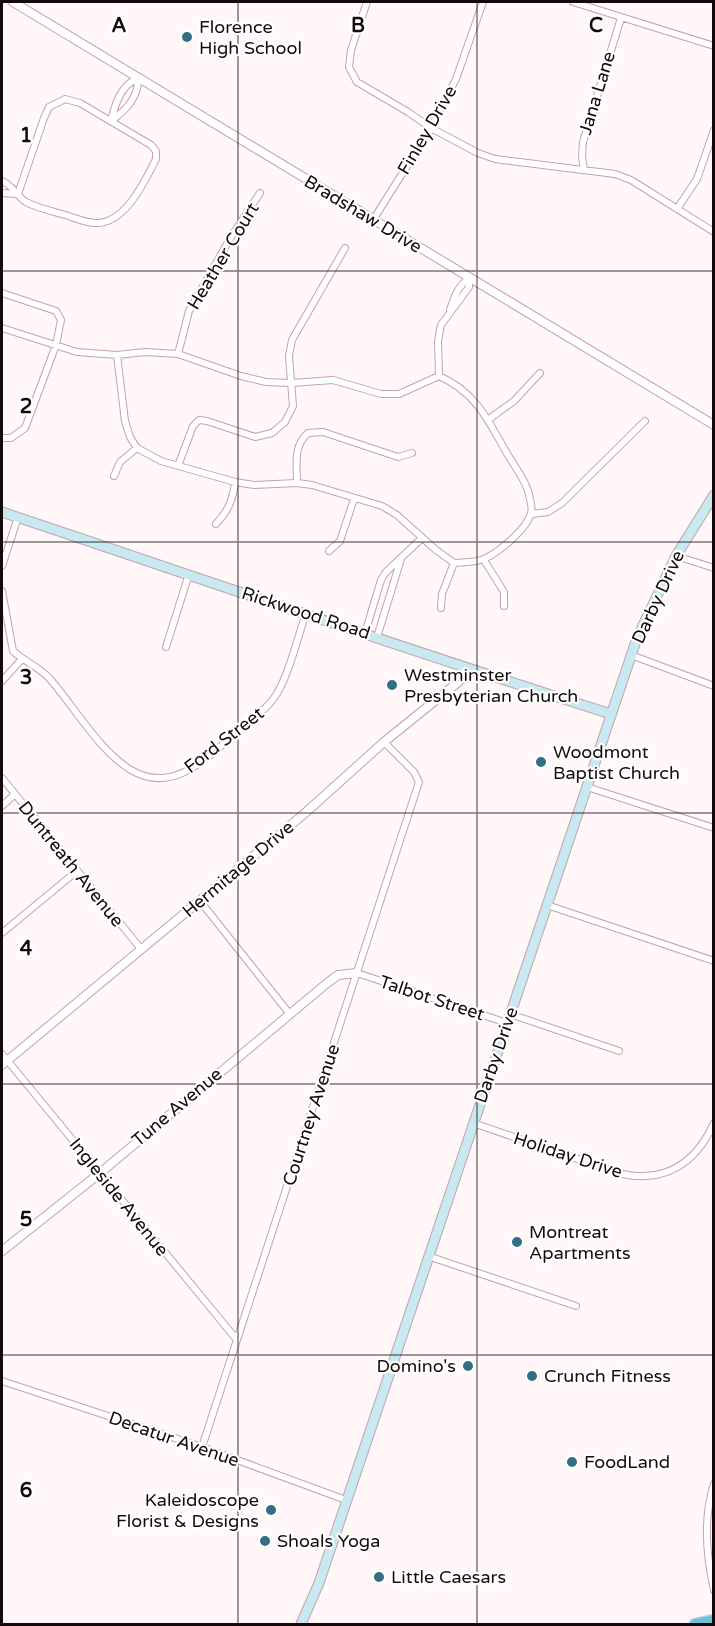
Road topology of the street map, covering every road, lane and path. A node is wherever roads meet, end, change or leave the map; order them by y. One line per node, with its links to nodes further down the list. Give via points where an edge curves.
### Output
1 (12, 2): 7 (street, Bradshaw Drive)
2 (367, 2): 9 (street, via 349,67 357,82)
3 (483, 2): 9 (street, Finley Drive, via 456,79)
4 (573, 2): 5 (street)
5 (621, 18): 6 (street); 11 (street, Jana Lane, via 583,142)
6 (714, 46)
7 (138, 78): 8 (street, via 138,88 126,110); 8 (street, via 128,82 115,104); 17 (street, Bradshaw Drive)
8 (111, 121): 15 (street, via 72,100 49,107); 15 (street, via 156,151 156,159 122,213 110,221 83,221 27,202)
9 (431, 128): 11 (street, via 486,157); 17 (street, Finley Drive)
10 (714, 130): 16 (street, via 697,178)
11 (584, 170): 16 (street, via 631,180)
12 (2, 181): 15 (street)
13 (2, 193): 15 (street)
14 (260, 193): 24 (street, Heather Court, via 189,311)
15 (18, 194)
16 (677, 209): 18 (street)
17 (373, 220): 20 (street, Bradshaw Drive)
18 (714, 232)
19 (345, 248): 28 (street, via 292,340)
20 (470, 279): 27 (street, via 454,297 441,325); 31 (street, Bradshaw Drive)
21 (2, 293): 23 (street, via 56,311 61,320)
22 (2, 328): 23 (street)
23 (56, 345): 25 (street, via 77,352); 32 (street, via 25,428 11,438)
24 (178, 354): 25 (street); 28 (street, via 241,376)
25 (117, 355): 33 (street, via 125,422)
26 (540, 373): 29 (street, via 514,401)
27 (439, 376): 28 (street, via 399,394 381,394 333,380); 29 (street, via 462,389)
28 (291, 383): 35 (street, via 293,406 285,422 272,433 255,437 199,420)
29 (489, 419): 42 (street, via 526,483)
30 (645, 421): 42 (street, via 562,503 548,512)
31 (714, 425)
32 (2, 438)
33 (137, 448): 35 (street); 36 (street, via 120,462)
34 (412, 453): 38 (street, via 398,457 323,432 308,433 297,448)
35 (178, 466): 37 (street)
36 (114, 476)
37 (235, 482): 38 (street); 44 (street, via 227,512)
38 (297, 483): 40 (street)
39 (714, 495): 47 (main road, Darby Drive)
40 (354, 499): 45 (street, via 393,512); 46 (street, via 340,541)
41 (2, 512): 43 (main road, Rickwood Road)
42 (531, 514): 49 (street, via 519,532)
43 (18, 517): 51 (street); 53 (main road, Rickwood Road)
44 (216, 524)
45 (422, 538): 48 (street); 50 (street)
46 (329, 551)
47 (676, 556): 52 (street); 61 (main road, Darby Drive)
48 (402, 559): 58 (street, via 381,580); 59 (street)
49 (484, 560): 50 (street); 55 (street, via 504,592)
50 (454, 563): 56 (street)
51 (2, 566)
52 (714, 568)
53 (189, 574): 57 (main road, Rickwood Road); 60 (street)
54 (2, 591): 62 (street, Ford Street, via 13,651)
55 (504, 606)
56 (441, 608)
57 (306, 613): 58 (main road, Rickwood Road); 62 (street, Ford Street, via 274,698 196,766 165,778 132,771 111,755 48,677)
58 (364, 633): 59 (main road, Rickwood Road)
59 (377, 637): 63 (main road, Rickwood Road)
60 (166, 647)
61 (631, 655): 65 (street); 66 (main road, Darby Drive)
62 (22, 659): 64 (street)
63 (472, 670): 66 (main road, Rickwood Road); 67 (street, Hermitage Drive)
64 (2, 681)
65 (714, 686)
66 (611, 714): 69 (main road, Darby Drive)
67 (384, 742): 74 (street, Hermitage Drive); 79 (street, Courtney Avenue, via 419,782)
68 (2, 778): 70 (street, Duntreath Avenue)
69 (587, 787): 72 (street); 75 (main road, Darby Drive)
70 (15, 794): 71 (street); 73 (street, Duntreath Avenue)
71 (2, 806)
72 (714, 828)
73 (77, 871): 76 (street); 77 (street, Duntreath Avenue)
74 (200, 901): 77 (street, Hermitage Drive); 80 (street)
75 (547, 905): 78 (street); 81 (main road, Darby Drive)
76 (2, 933)
77 (141, 949): 83 (street, Hermitage Drive)
78 (714, 960)
79 (357, 973): 80 (street, Tune Avenue, via 338,975); 81 (street, Talbot Street); 90 (street, Courtney Avenue)
80 (289, 1013): 86 (street, Tune Avenue)
81 (508, 1019): 82 (street, Talbot Street); 84 (main road, Darby Drive)
82 (619, 1051)
83 (3, 1060): 86 (street, Ingleside Avenue)
84 (473, 1123): 85 (street, Holiday Drive, via 622,1174 642,1177 659,1175 688,1160); 88 (main road, Darby Drive)
85 (714, 1123)
86 (99, 1173): 87 (street, Tune Avenue); 90 (street, Ingleside Avenue)
87 (2, 1251)
88 (428, 1256): 89 (street); 94 (main road, Darby Drive)
89 (576, 1306)
90 (237, 1340): 92 (street, Courtney Avenue)
91 (2, 1381): 92 (street, Decatur Avenue)
92 (202, 1447): 94 (street, Decatur Avenue)
93 (714, 1484): 95 (street, via 707,1533 708,1567)
94 (346, 1500): 97 (main road, Darby Drive)
95 (714, 1590)
96 (714, 1620): 98 (highway)
97 (301, 1624)
98 (695, 1624)

